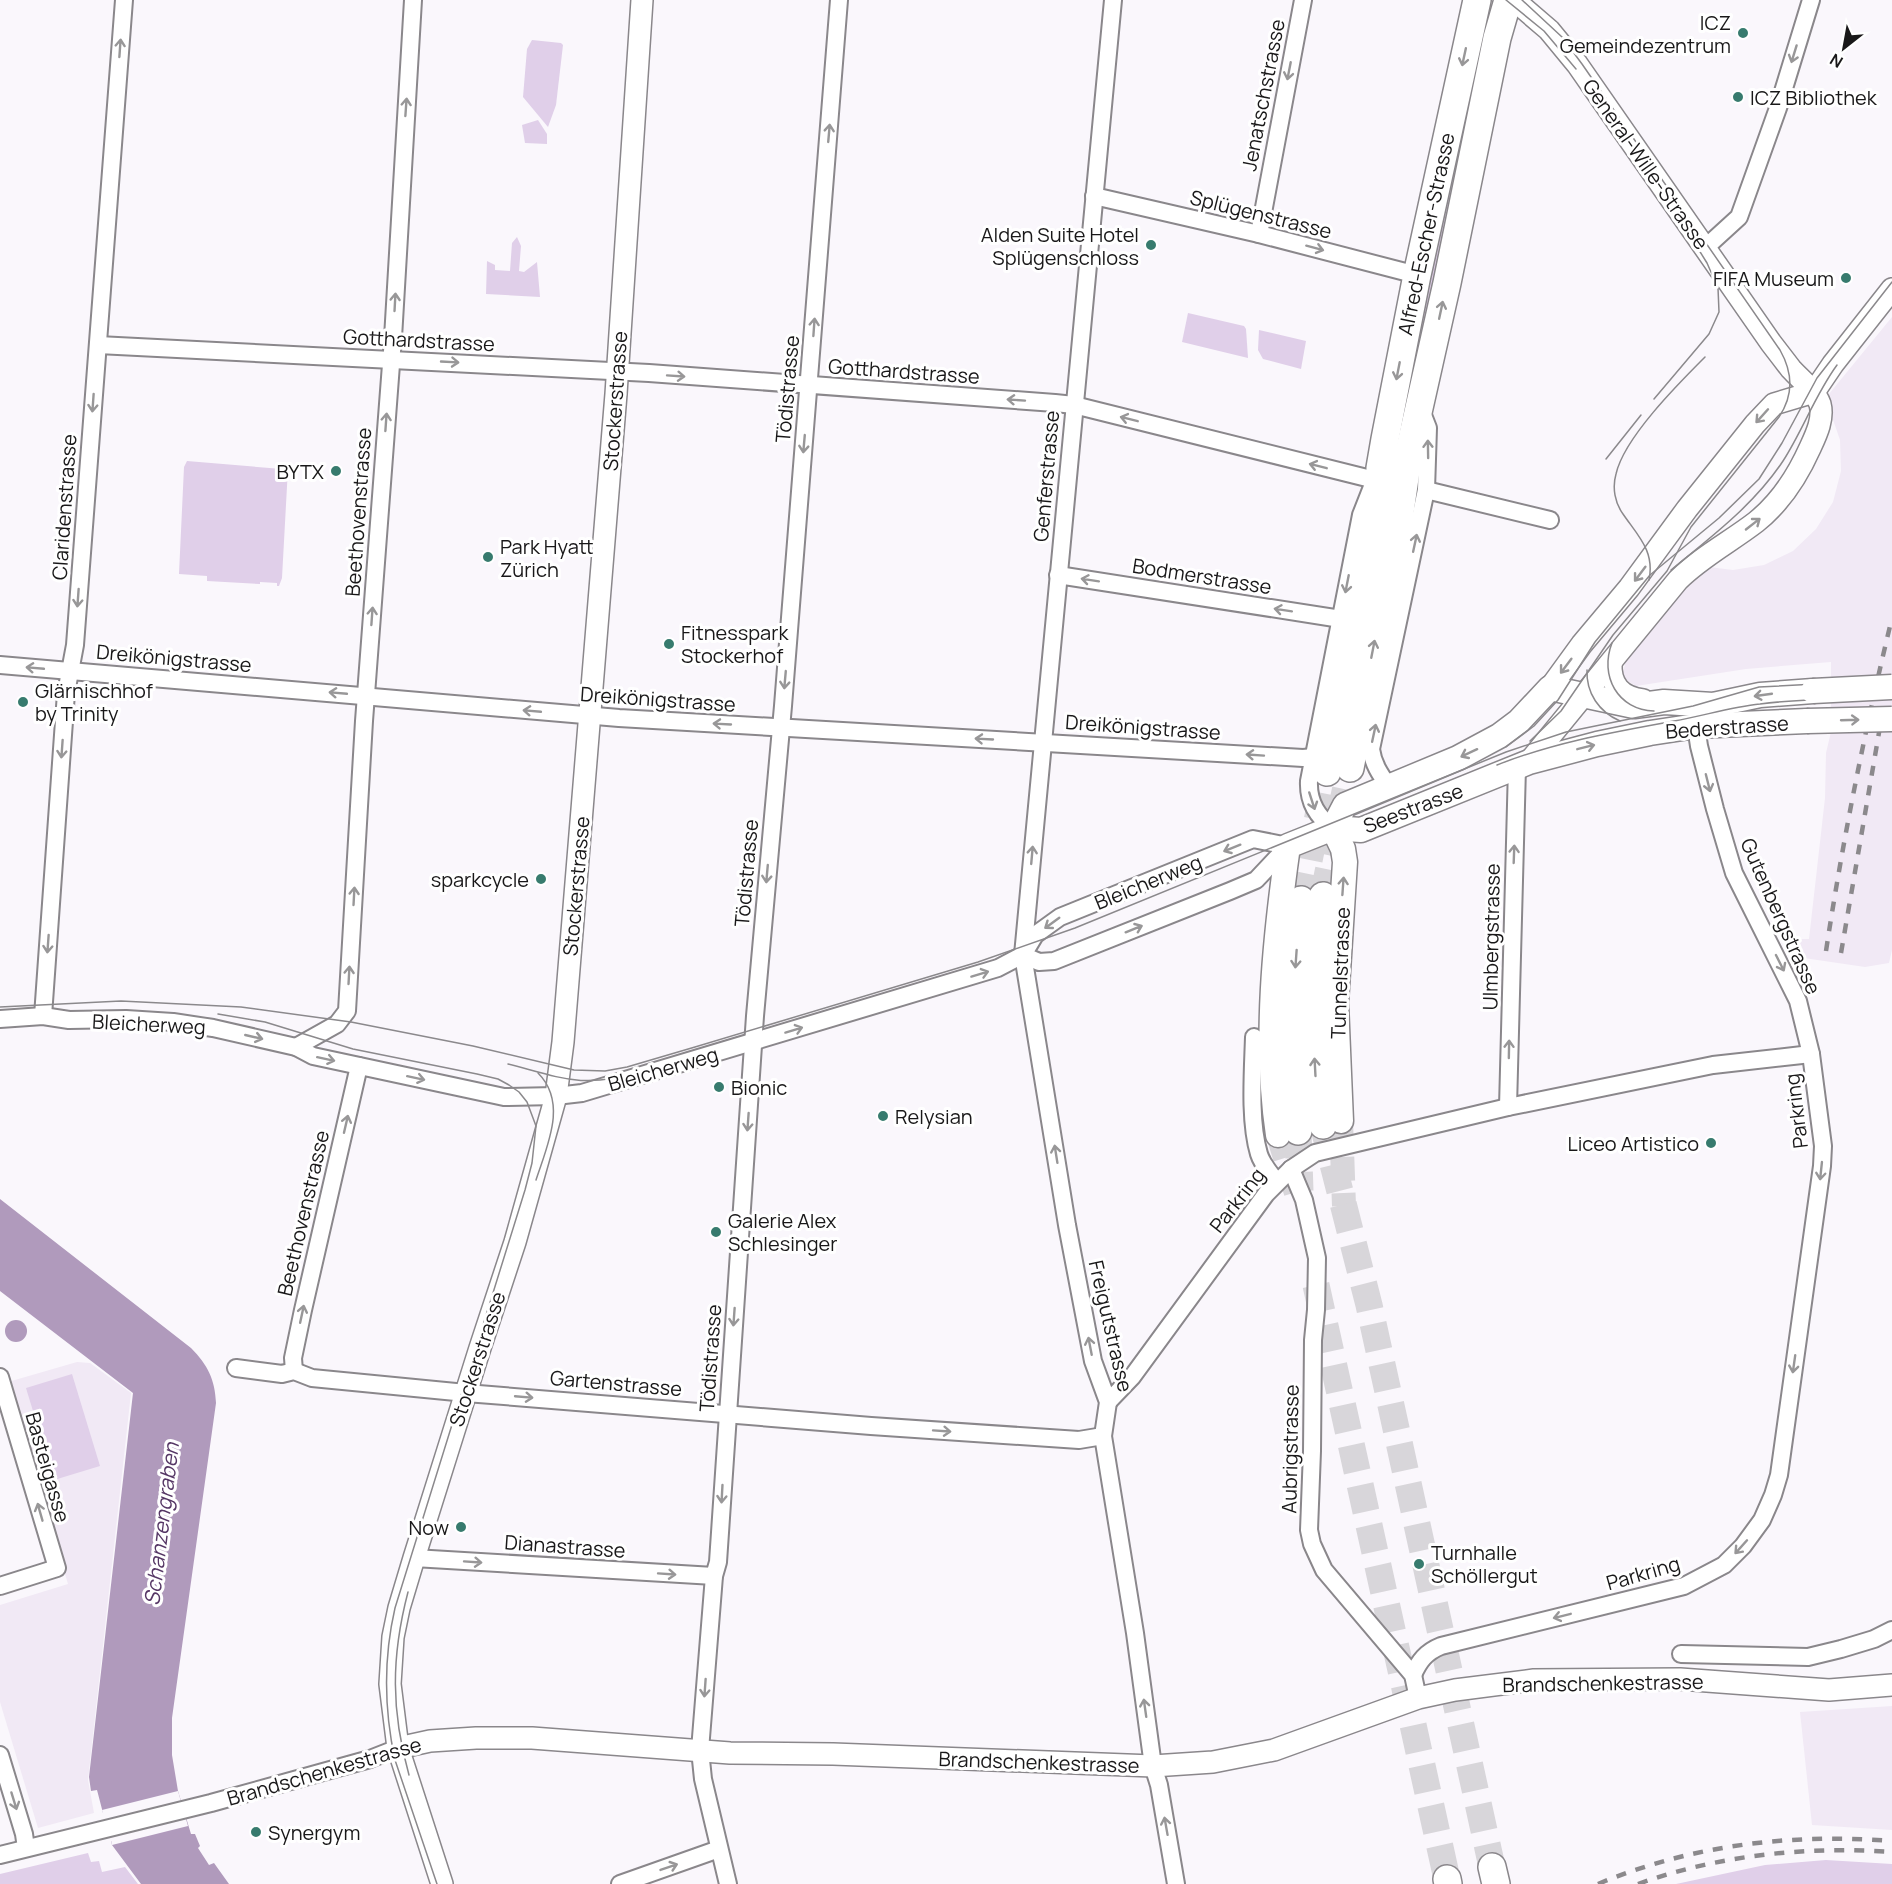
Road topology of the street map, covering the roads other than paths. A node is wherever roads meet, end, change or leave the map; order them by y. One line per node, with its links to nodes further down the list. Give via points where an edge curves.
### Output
1 (124, 0): 16 (street, Claridenstrasse, one-way to 1)
2 (413, 0): 17 (street, Beethovenstrasse, one-way to 2)
3 (642, 0): 18 (street, Stockerstrasse)
4 (839, 0): 19 (street, Tödistrasse, one-way to 4)
5 (1113, 0): 11 (street, Genferstrasse)
6 (1477, 0): 14 (main road, Alfred-Escher-Strasse, one-way to 14)
7 (1508, 0): 22 (main road, Alfred-Escher-Strasse, one-way to 7)
8 (1514, 0): 13 (street, General-Wille-Strasse, via 1562,44)
9 (1812, 0): 13 (street, one-way to 13, via 1739,217)
10 (1302, 7): 12 (street, Jenatschstrasse, one-way to 12)
11 (1094, 196): 12 (street, Splügenstrasse); 21 (street, Genferstrasse)
12 (1259, 234): 14 (street, Splügenstrasse, one-way to 14)
13 (1705, 248): 20 (street, General-Wille-Strasse, via 1784,360)
14 (1417, 275): 23 (main road, Alfred-Escher-Strasse, one-way to 23)
15 (1892, 289): 20 (street)
16 (98, 345): 17 (street, Gotthardstrasse); 30 (street, Claridenstrasse, one-way to 30)
17 (391, 360): 18 (street, Gotthardstrasse, one-way to 18); 34 (street, Beethovenstrasse, one-way to 17)
18 (617, 372): 19 (street, Gotthardstrasse, one-way to 19); 37 (street, Stockerstrasse)
19 (809, 385): 21 (street, Gotthardstrasse, one-way to 19); 40 (street, Tödistrasse, one-way to 40)
20 (1814, 393): 28 (street, Seestrasse, one-way to 20, via 1689,569 1758,520 1796,478 1822,415); 32 (street, Seestrasse, one-way to 32, via 1774,404 1767,410)
21 (1074, 405): 23 (street, Gotthardstrasse, one-way to 21); 26 (street, Genferstrasse)
22 (1420, 409): 24 (street, Alfred-Escher-Strasse, one-way to 22, via 1428,428); 43 (main road, Alfred-Escher-Strasse, one-way to 22, via 1399,519)
23 (1378, 474): 27 (street, Alfred-Escher-Strasse, one-way to 27, via 1361,515); 43 (main road, Alfred-Escher-Strasse, via 1379,513)
24 (1426, 490): 25 (street); 44 (street, Alfred-Escher-Strasse, one-way to 24, via 1372,760 1371,749)
25 (1550, 520)
26 (1058, 575): 27 (street, Bodmerstrasse, one-way to 26); 41 (street, Genferstrasse)
27 (1341, 619): 43 (street, Alfred-Escher-Strasse)
28 (1611, 663): 33 (street, Seestrasse); 35 (street, via 1610,673 1620,692 1636,699)
29 (0, 665): 30 (street, Dreikönigstrasse, one-way to 29)
30 (70, 670): 34 (street, Dreikönigstrasse, one-way to 30); 49 (street, Claridenstrasse, one-way to 49)
31 (1892, 687): 36 (main road, Bederstrasse, one-way to 36, bridge, via 1760,695)
32 (1550, 688): 33 (main road, Bederstrasse); 44 (main road, Seestrasse, one-way to 44, via 1499,736)
33 (1584, 694): 35 (main road, Bederstrasse, via 1634,706); 42 (street, Seestrasse)
34 (366, 696): 37 (street, Dreikönigstrasse, one-way to 34); 53 (street, Beethovenstrasse, one-way to 34, via 337,1024 347,1011)
35 (1664, 702): 36 (main road, Bederstrasse)
36 (1713, 705): 39 (main road)
37 (590, 715): 40 (street, Dreikönigstrasse, one-way to 37); 56 (street, Stockerstrasse, via 564,1042)
38 (1892, 719): 39 (main road, Bederstrasse, one-way to 38, bridge)
39 (1696, 726): 42 (main road, Bederstrasse, one-way to 39, via 1650,733); 54 (street, Gutenbergstrasse, one-way to 54, via 1714,808 1734,873 1798,1001)
40 (781, 727): 41 (street, Dreikönigstrasse, one-way to 40); 52 (street, Tödistrasse, one-way to 52)
41 (1042, 742): 43 (street, Dreikönigstrasse, one-way to 41, via 1303,758); 48 (street, Genferstrasse, one-way to 41)
42 (1523, 764): 45 (main road, Seestrasse, via 1361,830); 57 (street, Ulmbergstrasse, one-way to 42)
43 (1330, 766): 45 (street, Alfred-Escher-Strasse, one-way to 45, via 1309,783 1310,801)
44 (1389, 787): 45 (main road, Seestrasse, via 1345,805)
45 (1333, 828): 46 (main road, Bleicherweg); 58 (main road, Tunnelstrasse, one-way to 45, via 1336,1003 1345,862)
46 (1288, 846): 48 (street, Bleicherweg, one-way to 46, via 1039,962 1054,961 1256,880); 48 (street, Bleicherweg, one-way to 48, via 1253,839 1060,917 1035,935); 58 (main road, via 1275,948 1273,1104)
47 (1312, 898): 58 (main road, via 1295,962 1293,1046)
48 (1023, 955): 52 (street, Bleicherweg, one-way to 48, via 998,968); 65 (street, Freigutstrasse, one-way to 48, via 1093,1361 1067,1225)
49 (43, 1016): 50 (street, Bleicherweg); 53 (street, Bleicherweg, one-way to 53, via 173,1022)
50 (0, 1019)
51 (1254, 1037): 60 (street, via 1256,1139 1259,1156)
52 (753, 1043): 56 (street, Bleicherweg, via 582,1093); 66 (street, Tödistrasse, one-way to 66)
53 (296, 1047): 55 (street, Bleicherweg, one-way to 55, via 312,1056)
54 (1811, 1054): 57 (street, Parkring, via 1713,1065); 73 (street, Parkring, one-way to 73, via 1822,1166 1779,1475 1762,1520 1724,1565 1684,1586 1441,1646 1420,1660)
55 (359, 1066): 56 (street, Bleicherweg, one-way to 56, via 504,1097); 62 (street, Beethovenstrasse, one-way to 55, via 303,1310)
56 (556, 1096): 64 (street, Stockerstrasse, via 515,1242)
57 (1508, 1107): 59 (street, Parkring, via 1315,1153)
58 (1310, 1128)
59 (1291, 1169): 60 (street, Parkring); 73 (street, Aubrigstrasse, via 1304,1200 1317,1258 1309,1530 1312,1544 1324,1570)
60 (1276, 1181): 65 (street, Parkring, via 1132,1377)
61 (236, 1368): 62 (street, Gartenstrasse, via 282,1374)
62 (294, 1371): 64 (street, Gartenstrasse, via 312,1378)
63 (0, 1377): 70 (street, Basteigasse, one-way to 63, via 57,1568)
64 (466, 1393): 66 (street, Gartenstrasse, one-way to 66); 68 (street, Stockerstrasse)
65 (1108, 1402): 67 (street, Freigutstrasse)
66 (728, 1413): 67 (street, Gartenstrasse, one-way to 67, via 1053,1439); 69 (street, Tödistrasse, one-way to 69)
67 (1103, 1436): 79 (street, Freigutstrasse, one-way to 67)
68 (414, 1558): 69 (street, Dianastrasse, one-way to 69); 76 (street, Stockerstrasse, via 399,1608 391,1661 391,1704)
69 (714, 1576): 77 (street, Tödistrasse, one-way to 77)
70 (0, 1586)
71 (1892, 1630): 72 (street, via 1841,1650 1808,1657)
72 (1681, 1654)
73 (1413, 1675): 75 (street, Aubrigstrasse)
74 (1892, 1685): 75 (street, Brandschenkestrasse, via 1829,1690 1680,1679 1534,1680)
75 (1418, 1698): 79 (street, Brandschenkestrasse, via 1274,1750 1213,1762)
76 (398, 1748): 77 (street, Brandschenkestrasse, via 430,1741 532,1738); 80 (street, Brandschenkestrasse, via 370,1759); 83 (street, Stockerstrasse)
77 (700, 1750): 79 (street, Brandschenkestrasse); 81 (street, Tödistrasse)
78 (0, 1755): 80 (street, one-way to 80)
79 (1153, 1766): 86 (street, Freigutstrasse, one-way to 79)
80 (26, 1848): 82 (street, Brandschenkestrasse)
81 (719, 1849): 84 (street, one-way to 81); 85 (street, Tödistrasse)
82 (0, 1855)
83 (442, 1884)
84 (620, 1884)
85 (728, 1884)
86 (1176, 1884)

